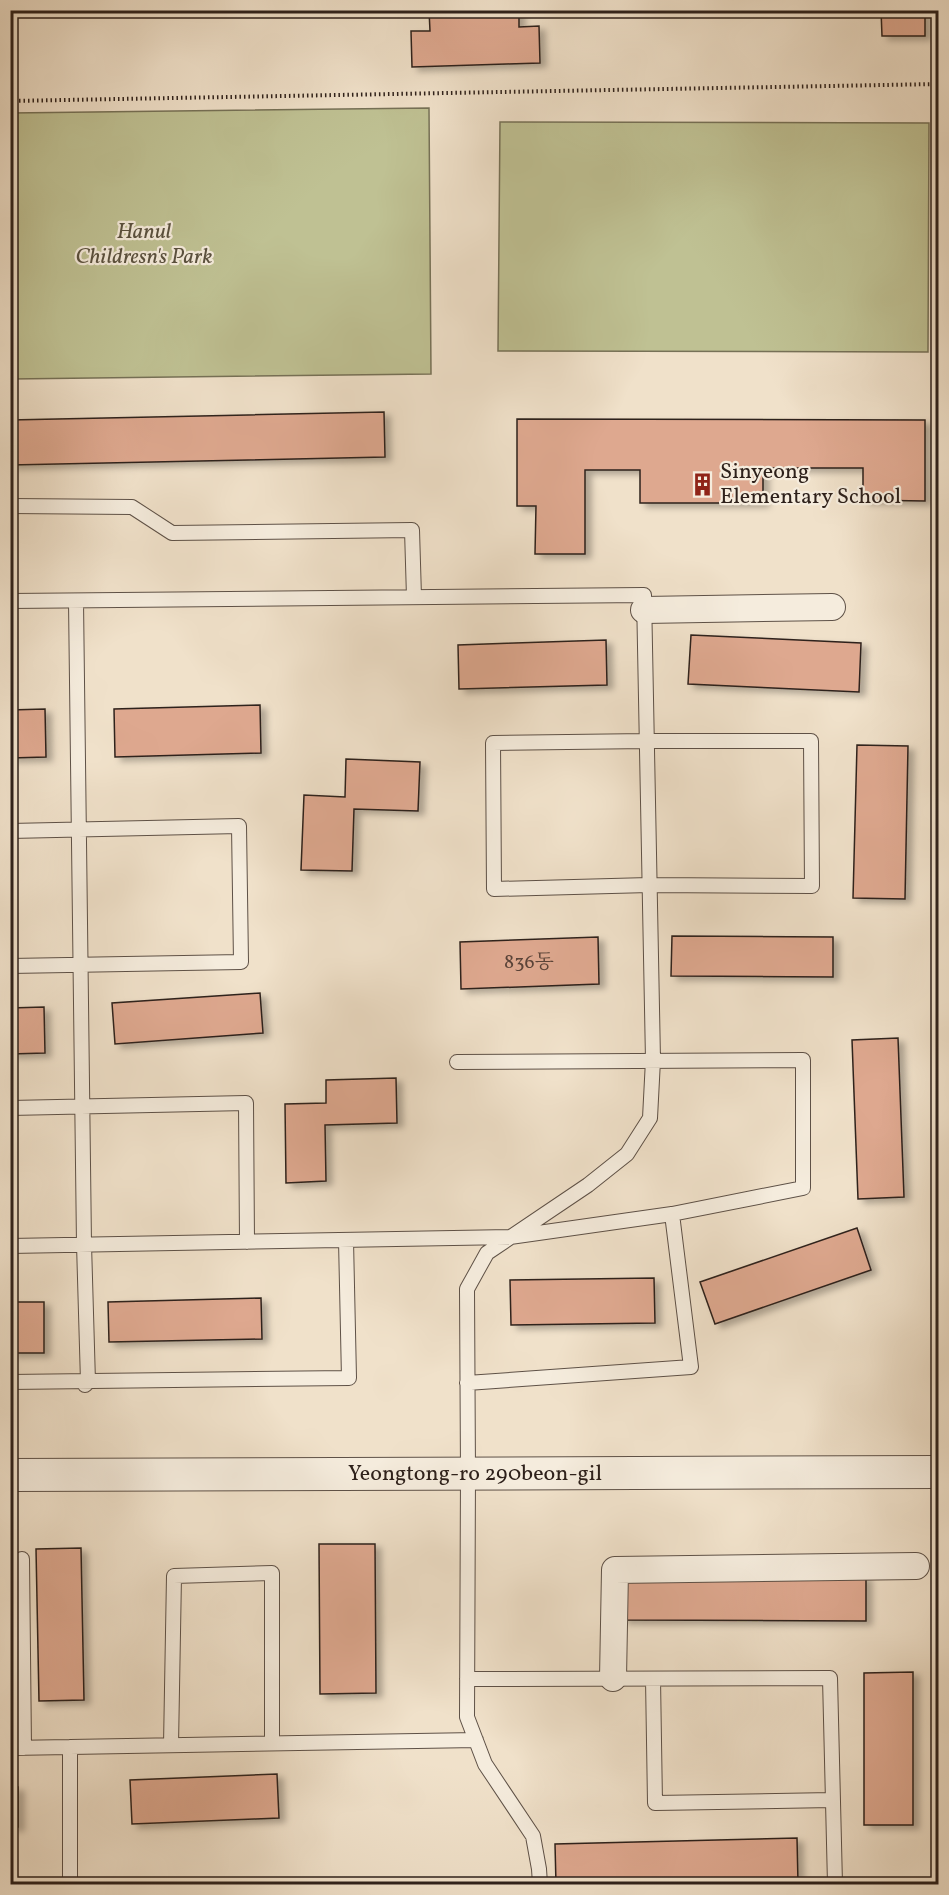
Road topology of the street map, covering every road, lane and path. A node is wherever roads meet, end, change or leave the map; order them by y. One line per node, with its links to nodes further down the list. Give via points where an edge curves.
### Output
1 (939, 84): 2 (path)
2 (10, 101)
3 (10, 506): 4 (lane, via 132,507 172,533 412,530)
4 (414, 597): 6 (lane); 8 (lane, via 644,595)
5 (10, 601): 6 (lane)
6 (76, 601): 10 (lane)
7 (832, 607): 8 (street)
8 (644, 610): 9 (lane)
9 (647, 741): 12 (lane); 12 (lane, via 493,743 494,889); 12 (lane, via 811,741 812,886)
10 (79, 830): 11 (lane); 13 (lane); 13 (lane, via 239,826 241,962)
11 (10, 831)
12 (649, 885): 15 (lane)
13 (80, 964): 14 (lane); 17 (lane)
14 (10, 966)
15 (653, 1060): 16 (lane); 19 (lane, via 803,1060 803,1188); 20 (lane, via 650,1118 627,1154)
16 (457, 1062)
17 (82, 1106): 18 (lane); 22 (lane, via 246,1103); 23 (lane)
18 (10, 1108)
19 (672, 1214): 20 (lane); 27 (lane, via 691,1367)
20 (510, 1238): 21 (lane); 27 (lane, via 487,1253 467,1289)
21 (346, 1240): 22 (lane); 26 (lane, via 349,1378)
22 (247, 1242): 23 (lane)
23 (84, 1245): 24 (lane); 26 (lane)
24 (10, 1246)
25 (10, 1382): 26 (lane)
26 (86, 1383)
27 (467, 1383): 29 (lane)
28 (939, 1472): 29 (street, Yeongtong-ro 290beon-gil)
29 (468, 1474): 30 (street, Yeongtong-ro 290beon-gil); 34 (lane)
30 (10, 1475)
31 (22, 1559): 40 (lane)
32 (916, 1566): 33 (street, via 615,1569)
33 (613, 1678): 34 (lane); 35 (lane)
34 (467, 1679): 36 (lane, via 467,1717)
35 (653, 1679): 41 (lane, via 830,1678); 41 (lane, via 655,1803)
36 (476, 1740): 37 (lane); 43 (lane, via 485,1764 532,1836)
37 (272, 1743): 38 (lane); 38 (lane, via 272,1573 174,1576)
38 (171, 1745): 39 (lane)
39 (70, 1747): 40 (lane); 42 (lane)
40 (17, 1748)
41 (832, 1800): 44 (lane)
42 (70, 1884)
43 (540, 1884)
44 (835, 1884)

